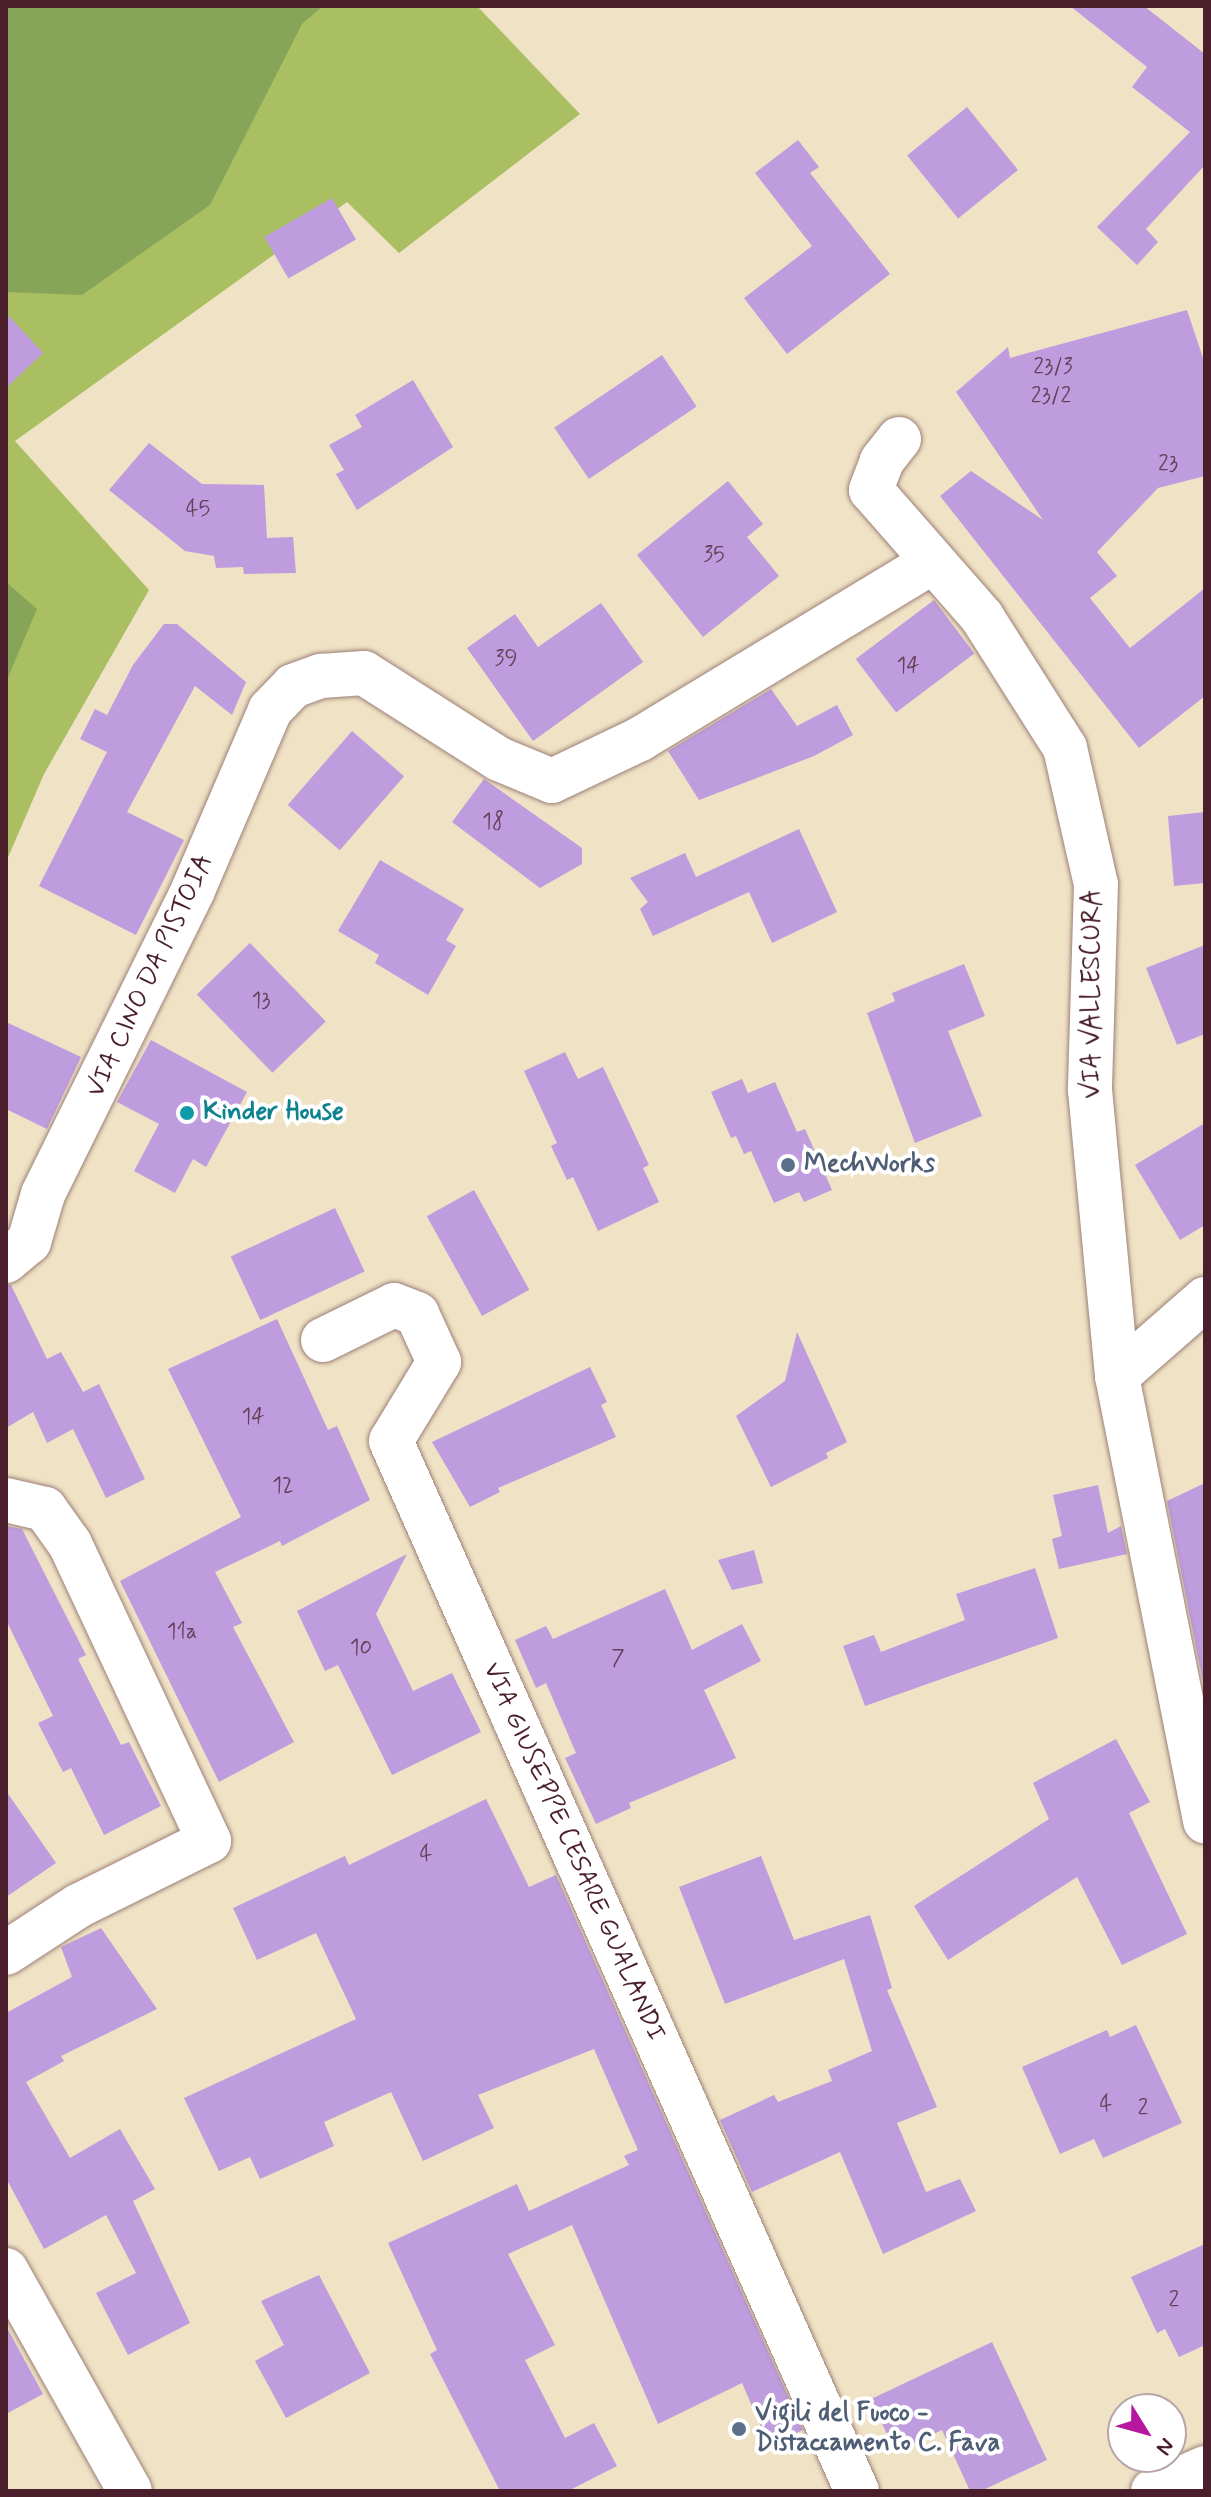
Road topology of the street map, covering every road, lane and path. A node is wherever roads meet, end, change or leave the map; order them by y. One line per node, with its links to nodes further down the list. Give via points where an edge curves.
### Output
1 (899, 439): 2 (street, VIA VALLESCURA, via 882,461 871,490)
2 (932, 562): 3 (street, VIA CINO DA PISTOIA, via 640,739 552,781 499,759 364,673 321,676 293,686 270,710 186,904 43,1194 29,1242); 6 (street, VIA VALLESCURA, via 982,617 1065,748 1096,884 1090,1090)
3 (6, 1261)
4 (1205, 1299): 6 (street)
5 (323, 1340): 13 (street, VIA GIUSEPPE CESARE GUALANDI, via 394,1305 417,1314 439,1362 391,1441)
6 (1117, 1376): 8 (street, VIA VALLESCURA)
7 (6, 1500): 9 (street, via 45,1509 70,1544 209,1841 78,1906)
8 (1205, 1821)
9 (6, 1953)
10 (6, 2270): 12 (street)
11 (1205, 2468): 14 (street)
12 (130, 2491)
13 (857, 2491)
14 (1153, 2491)

